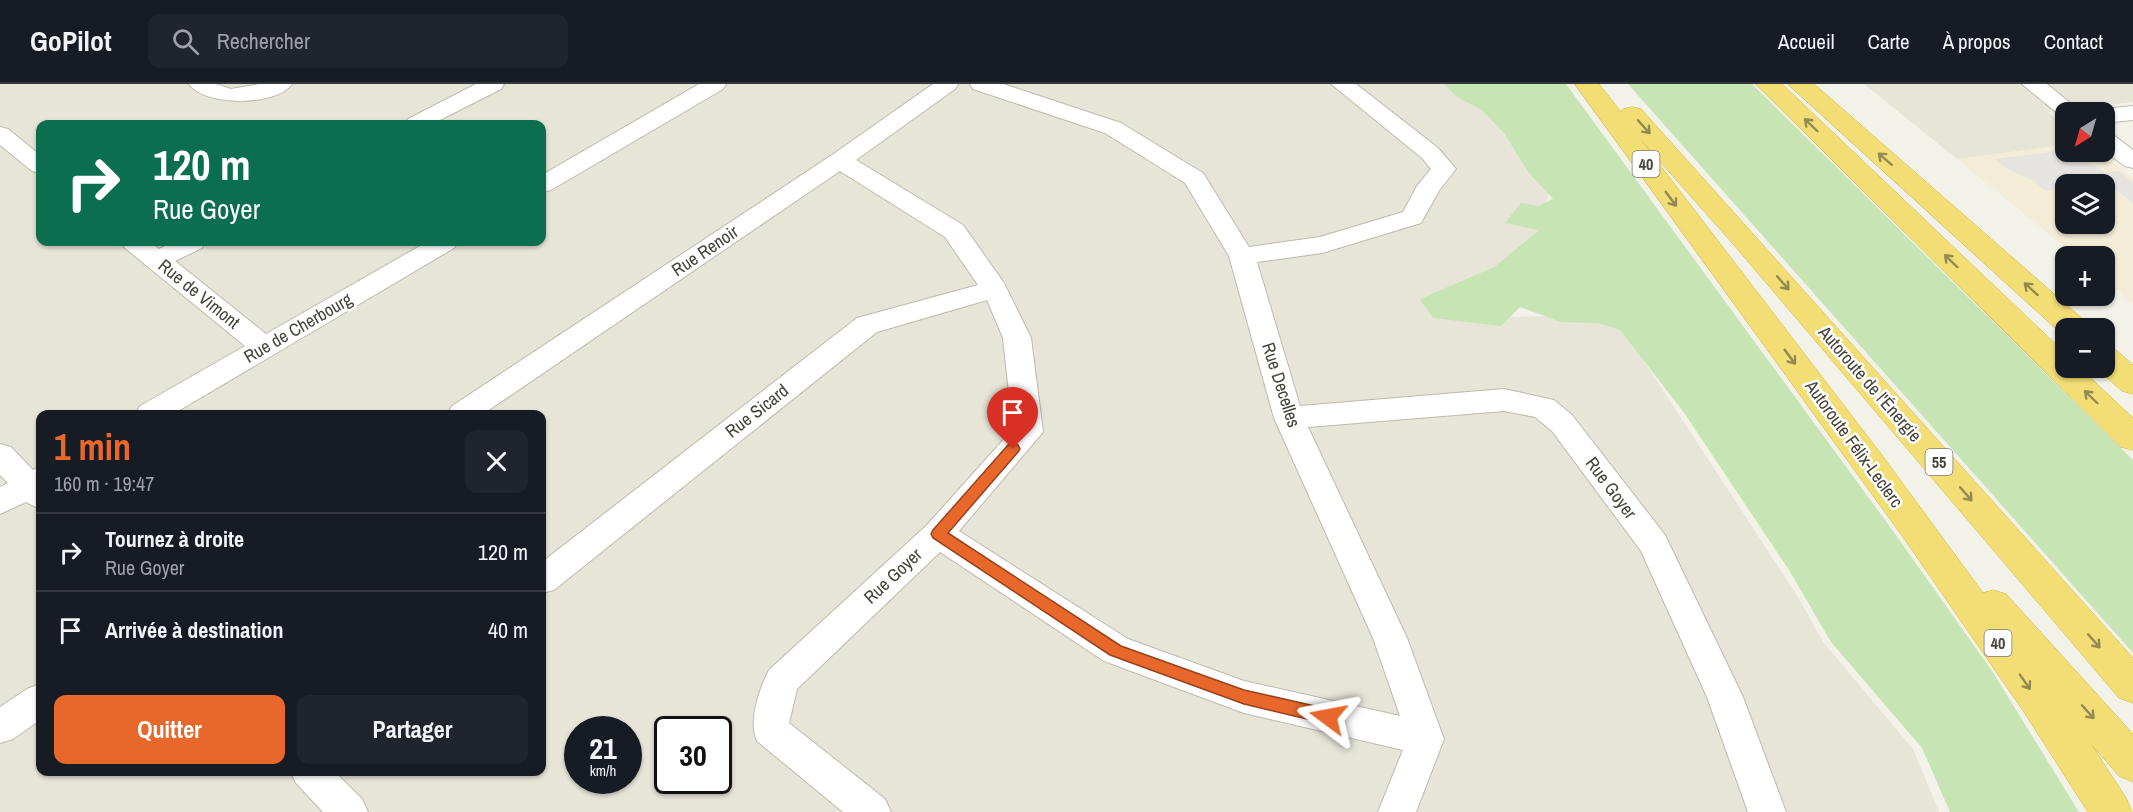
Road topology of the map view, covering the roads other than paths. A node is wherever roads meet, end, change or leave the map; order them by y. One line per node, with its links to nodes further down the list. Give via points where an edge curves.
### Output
1 (200, 84): 2 (street, via 212,91 243,96)
2 (281, 84)
3 (493, 84): 16 (street)
4 (715, 84): 22 (street)
5 (946, 84): 19 (street, Rue Renoir)
6 (981, 84): 26 (street, Rue Decelles, via 1113,128 1194,178)
7 (1342, 84): 26 (street, via 1430,153 1444,169 1429,186 1412,217 1322,245)
8 (1587, 84): 38 (highway, Autoroute Félix-Leclerc / 40, one-way to 38)
9 (1605, 84): 44 (highway, Autoroute de l'Énergie / 55, one-way to 44)
10 (1768, 84): 36 (highway, one-way to 10)
11 (1800, 84): 29 (highway, one-way to 11)
12 (2033, 84): 13 (street)
13 (2057, 102)
14 (2133, 113): 15 (street)
15 (2115, 115)
16 (424, 120)
17 (0, 134): 21 (street)
18 (2115, 147): 20 (street)
19 (840, 160): 28 (street, Rue Goyer, via 954,231); 34 (street, Rue Renoir)
20 (2133, 161)
21 (36, 163)
22 (546, 183)
23 (139, 246): 27 (street, Rue de Vimont)
24 (185, 246): 27 (street)
25 (438, 246): 30 (street, Rue de Cherbourg)
26 (1242, 256): 35 (street, Rue Decelles)
27 (158, 260): 30 (street, Rue de Vimont)
28 (995, 290): 42 (street, Rue Goyer, via 1017,338 1028,432); 43 (street, Rue Sicard, via 867,325)
29 (2063, 318)
30 (265, 346): 33 (street, Rue de Cherbourg)
31 (2115, 367): 32 (highway)
32 (2133, 383)
33 (157, 410)
34 (468, 410)
35 (1289, 418): 47 (street, Rue Decelles, via 1390,638); 53 (street, Rue Goyer, via 1504,400 1544,408 1562,423 1654,544 1725,697)
36 (2133, 438)
37 (0, 455): 39 (street)
38 (1882, 480): 48 (highway, one-way to 48); 54 (highway, Autoroute Félix-Leclerc / 40, one-way to 54)
39 (36, 486)
40 (36, 487): 41 (street)
41 (0, 502)
42 (938, 534): 47 (street, via 1116,650 1244,697); 51 (street, Rue Goyer, via 781,681 770,729)
43 (546, 574)
44 (2133, 686)
45 (36, 703): 46 (street)
46 (0, 727)
47 (1426, 739): 52 (street)
48 (2133, 763)
49 (317, 776): 50 (street)
50 (349, 812)
51 (872, 812)
52 (1398, 812)
53 (1767, 812)
54 (2111, 812)

